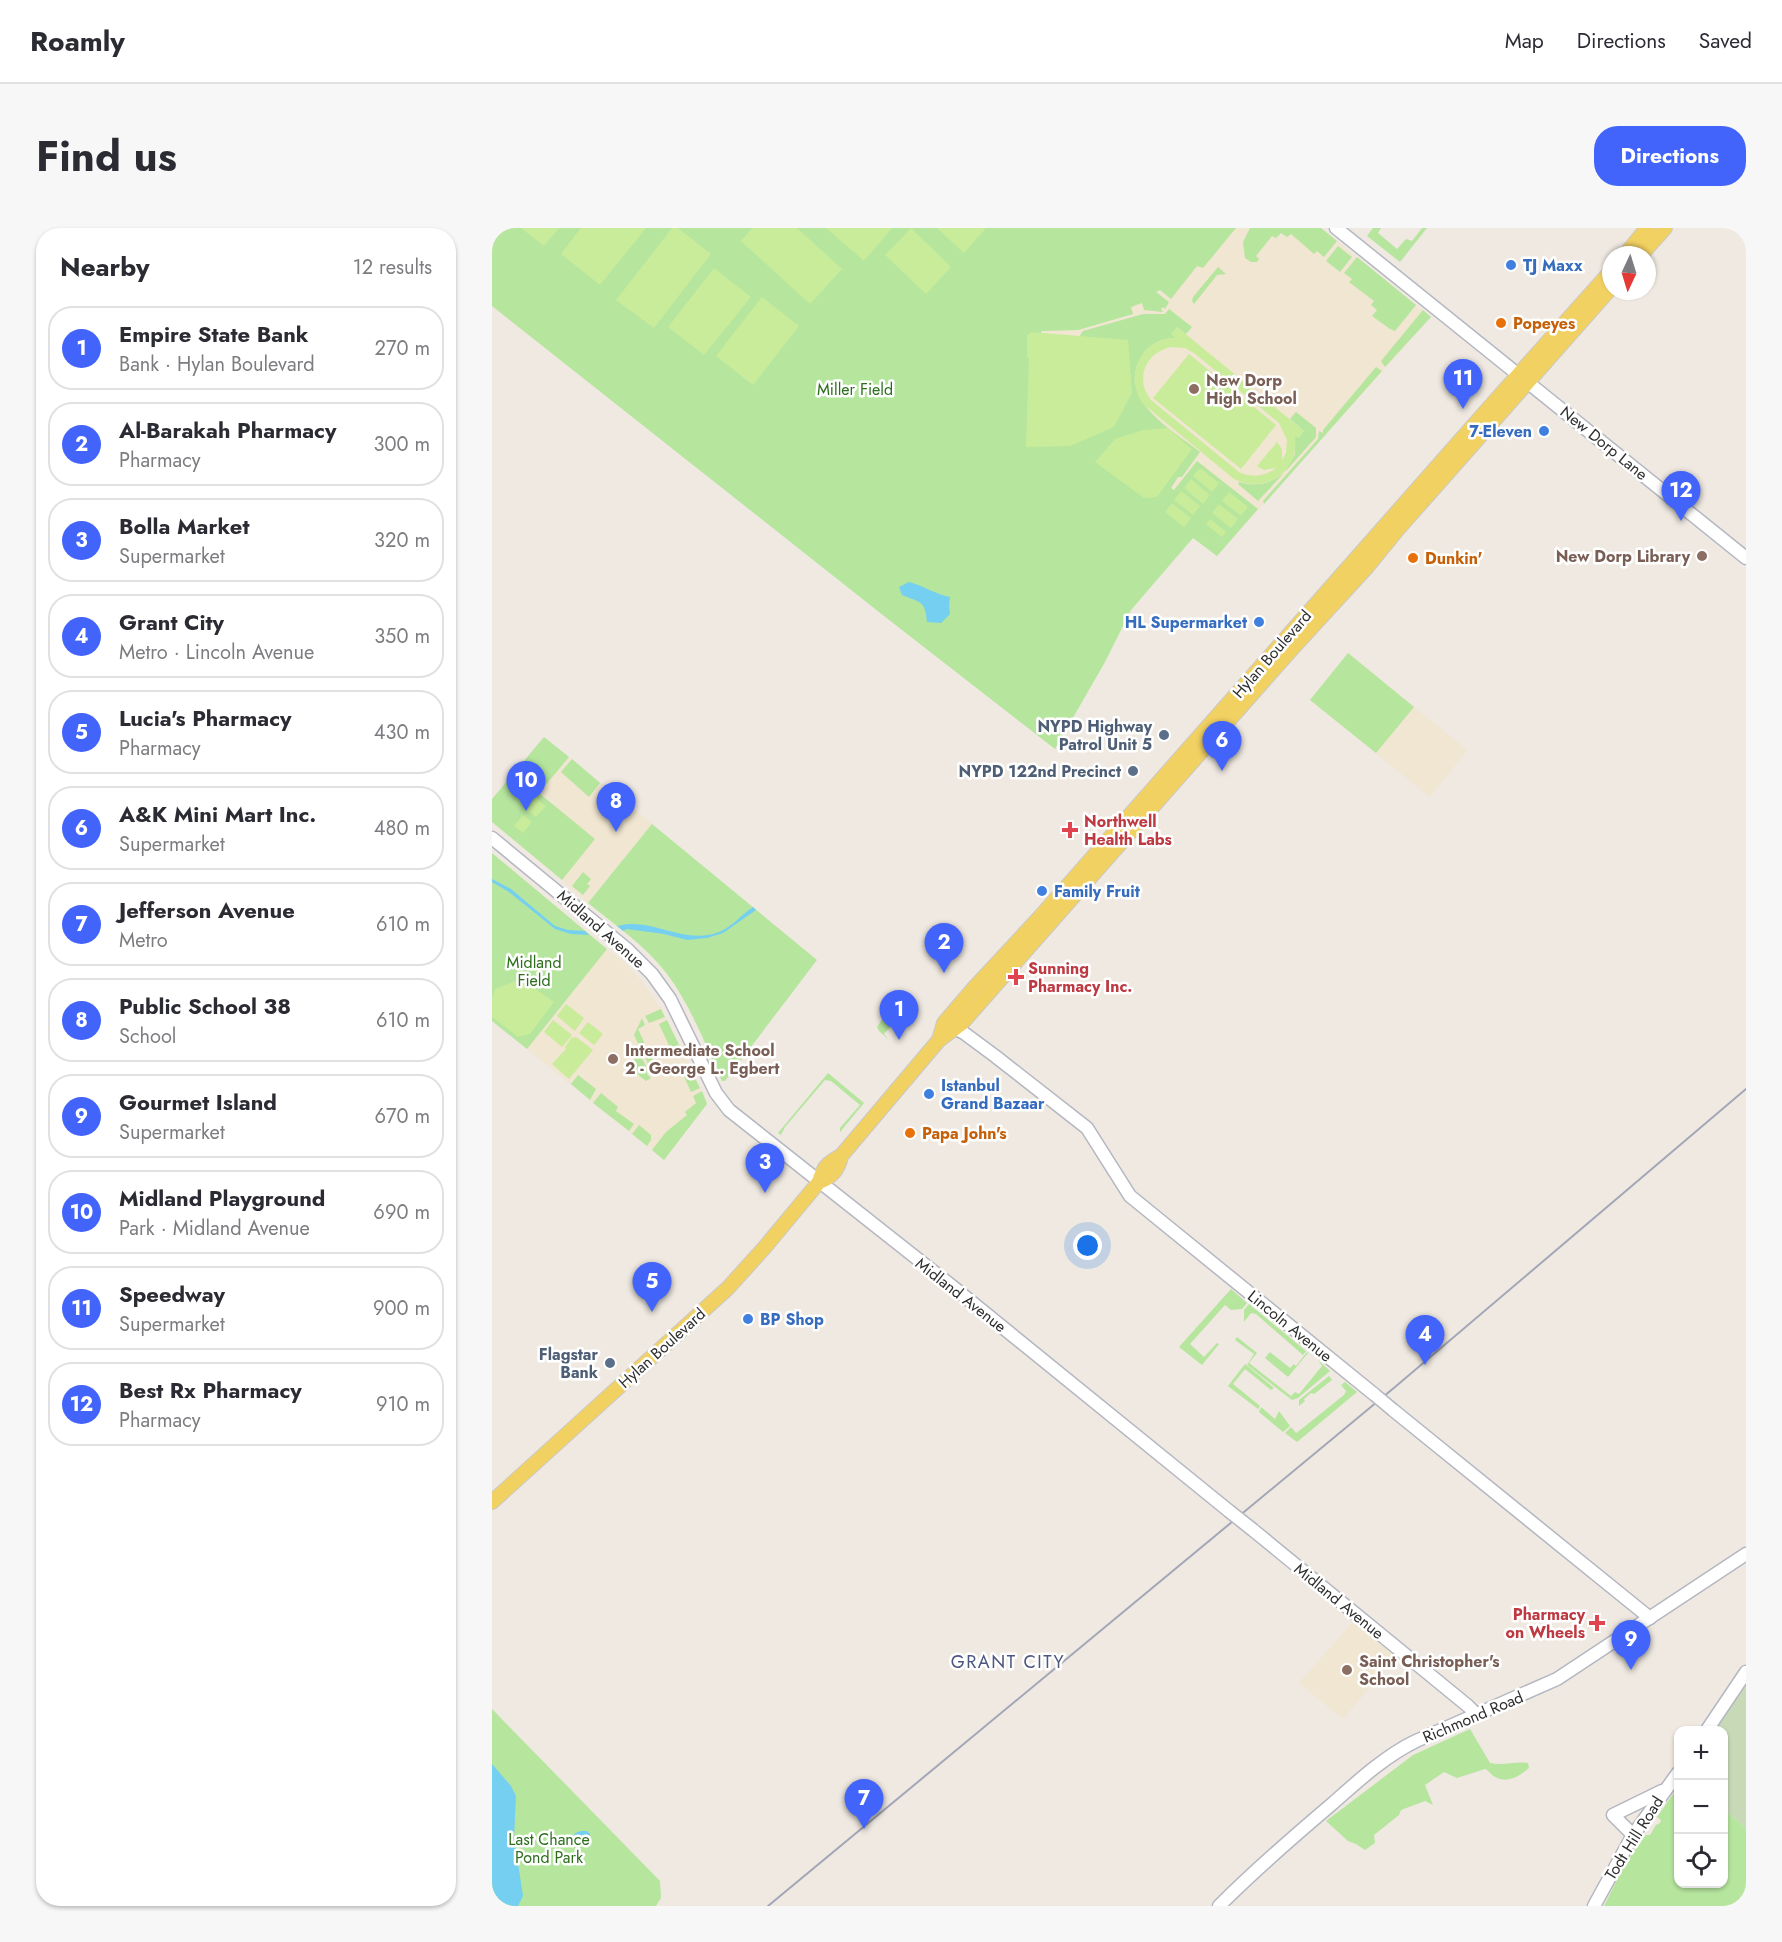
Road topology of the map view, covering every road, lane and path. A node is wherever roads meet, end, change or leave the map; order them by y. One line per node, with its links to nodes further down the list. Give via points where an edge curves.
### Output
1 (1335, 228): 9 (street, New Dorp Lane)
2 (1347, 228): 9 (street, New Dorp Lane, via 1512,361)
3 (1647, 228): 5 (main road)
4 (1665, 228): 6 (main road)
5 (1632, 246)
6 (1649, 246)
7 (1602, 282): 9 (main road, Hylan Boulevard)
8 (1602, 297): 9 (main road, Hylan Boulevard)
9 (1524, 378): 10 (street, New Dorp Lane); 12 (main road, Hylan Boulevard, via 1398,529 1367,556)
10 (1746, 558)
11 (492, 838): 13 (street, Midland Avenue, via 645,966 670,999 724,1104)
12 (950, 1026): 13 (main road, Hylan Boulevard, via 841,1156 830,1161); 16 (street, Lincoln Avenue, bridge, via 1088,1128 1130,1196)
13 (819, 1182): 14 (main road, Hylan Boulevard, via 728,1288); 18 (street, Midland Avenue, bridge)
14 (492, 1502)
15 (1746, 1554): 16 (street, Richmond Road)
16 (1650, 1618): 18 (street, Richmond Road, via 1557,1679)
17 (1746, 1672): 19 (street)
18 (1476, 1714): 23 (street, Richmond Road, via 1392,1756 1258,1867)
19 (1710, 1726)
20 (1674, 1778): 21 (street, Todt Hill Road)
21 (1666, 1789): 22 (street, Todt Hill Road); 22 (street, via 1613,1815)
22 (1633, 1835): 24 (street, Todt Hill Road)
23 (1219, 1906)
24 (1594, 1906)

